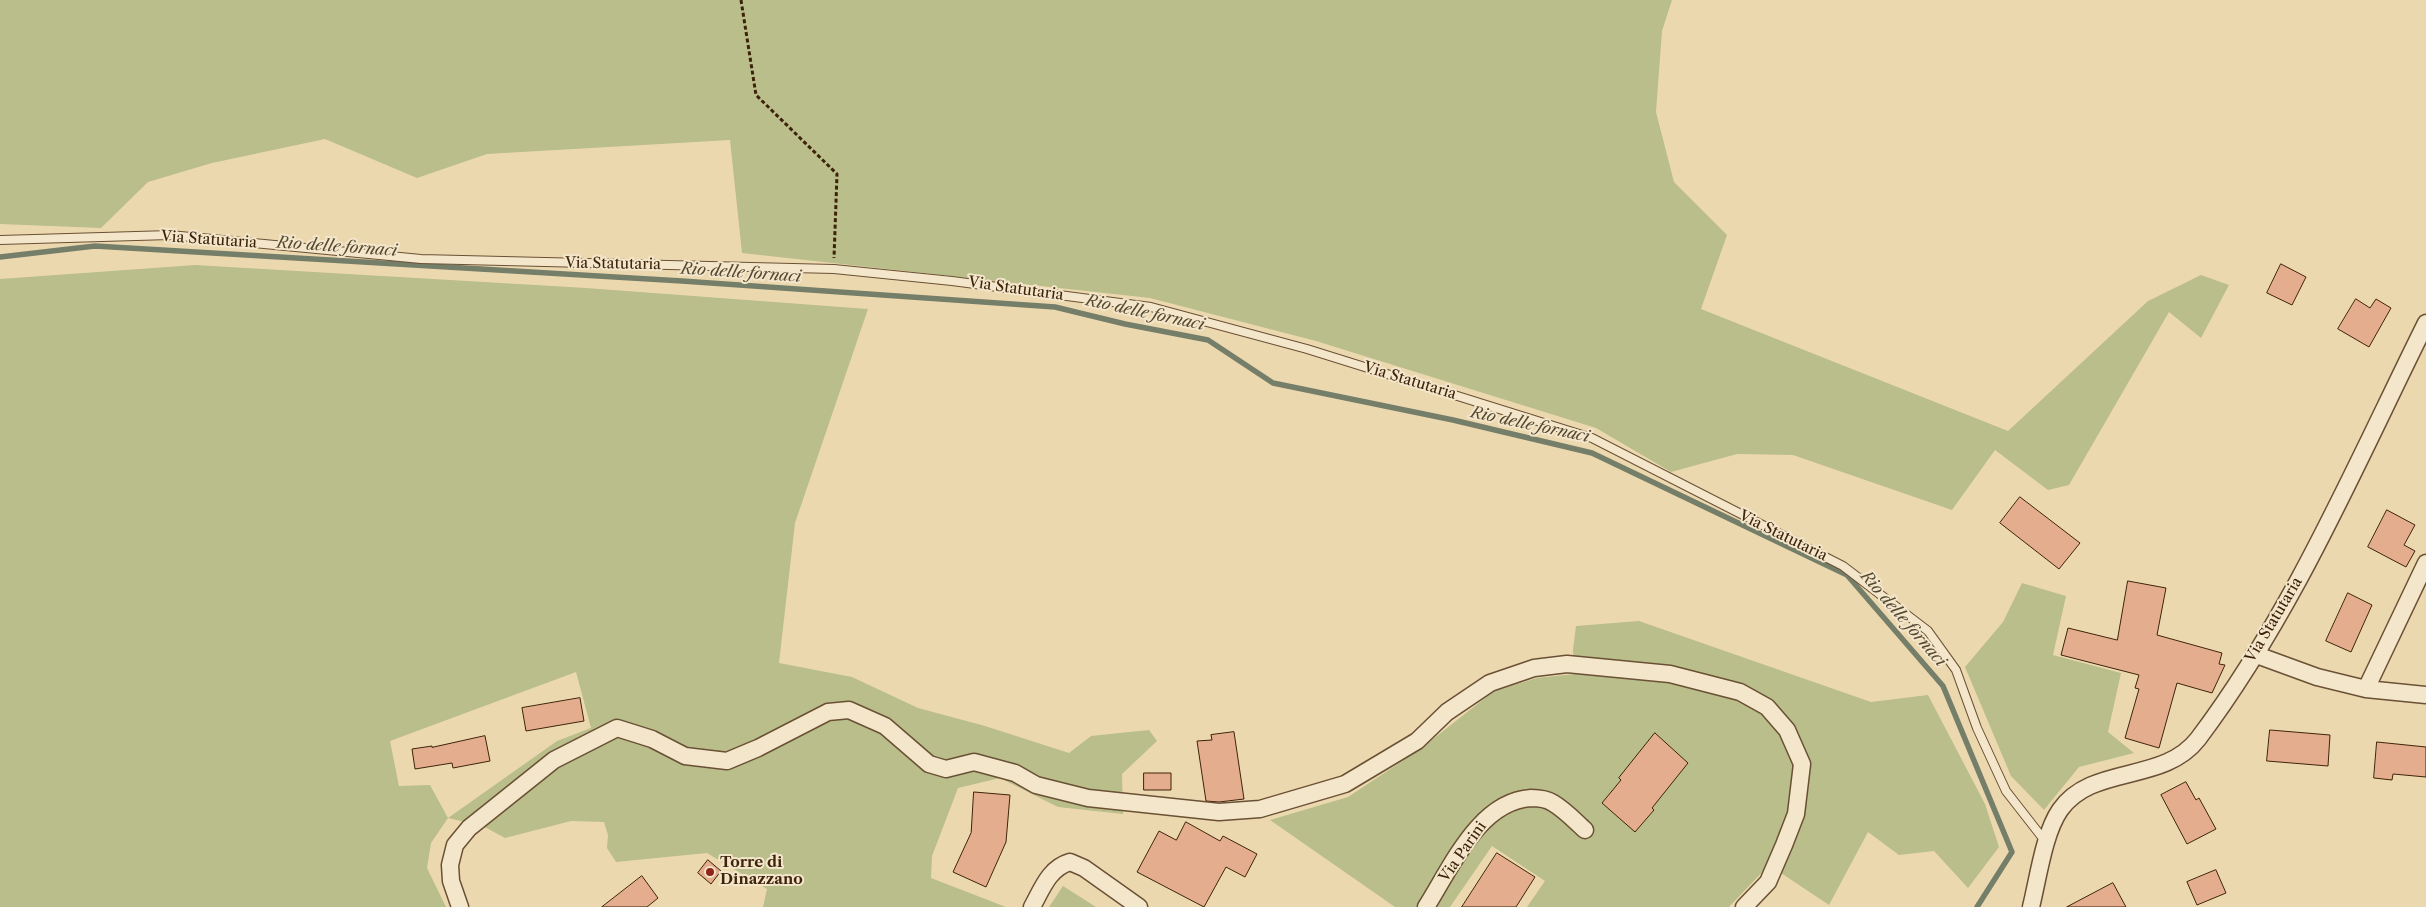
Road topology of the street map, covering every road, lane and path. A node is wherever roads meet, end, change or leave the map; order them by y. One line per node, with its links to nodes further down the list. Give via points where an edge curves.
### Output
1 (741, 0): 3 (path, via 756,95 837,174)
2 (0, 240): 3 (lane, Via Statutaria, via 170,235 422,260)
3 (834, 269): 10 (lane, Via Statutaria, via 1151,307 1307,349 1592,438 1843,566 1928,631 1956,670 1977,728 2006,791)
4 (2426, 323): 6 (street, Via Statutaria, via 2300,578)
5 (2426, 563): 7 (street)
6 (2254, 654): 7 (street, via 2318,678); 10 (street, Via Statutaria, via 2196,741 2174,758 2147,771 2082,788 2060,810)
7 (2366, 689): 8 (street)
8 (2426, 695)
9 (1585, 830): 14 (street, Via Parini, via 1552,802 1536,798 1506,804 1481,823)
10 (2046, 842): 16 (street, Via Statutaria)
11 (460, 907): 15 (street, via 451,881 450,865 455,845 469,828 554,760 616,728 652,739 684,756 727,761 828,712 849,710 884,726 929,764 946,769 974,762 1015,772 1036,785 1088,798 1218,812 1260,809 1345,784 1417,741 1447,712 1490,682 1534,668 1566,664 1670,674 1740,692 1767,707 1787,730 1802,764 1796,814 1768,882)
12 (1032, 907): 13 (street, via 1050,875 1059,865 1070,862 1084,868)
13 (1139, 907)
14 (1426, 907)
15 (1744, 907)
16 (2032, 907)

